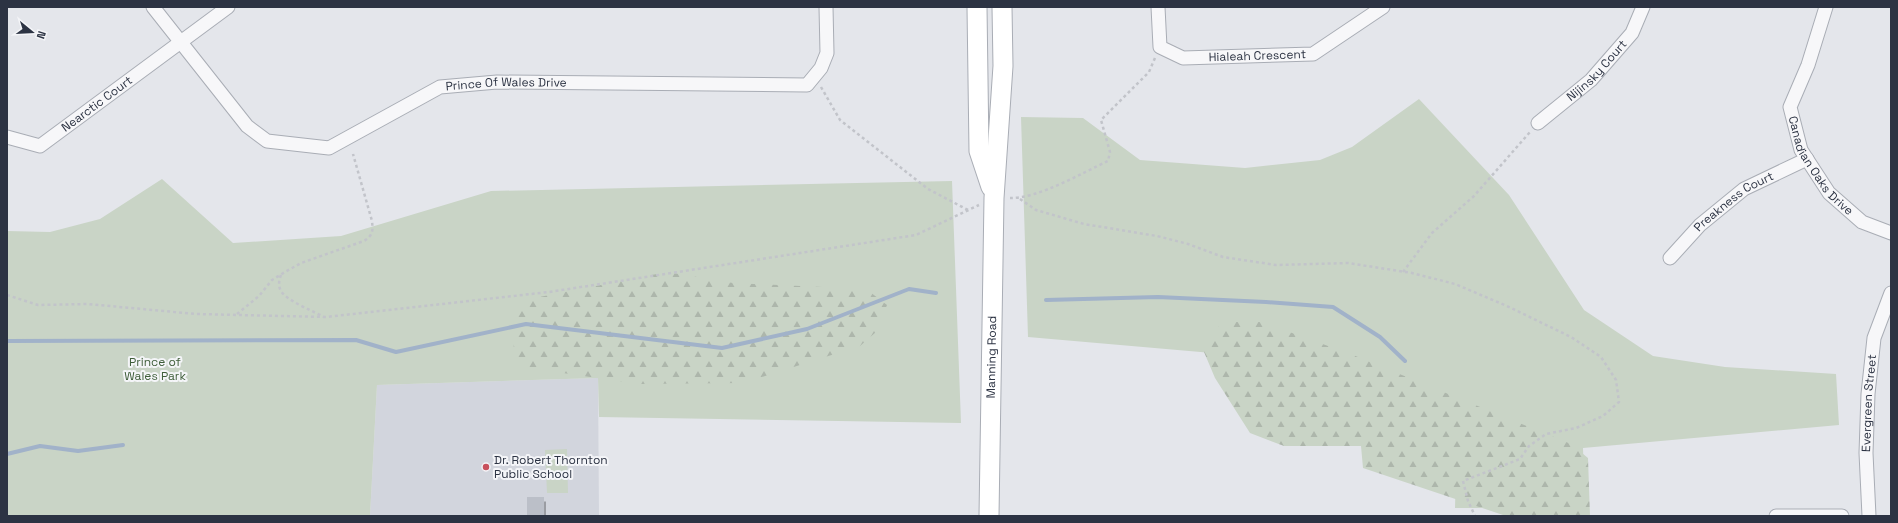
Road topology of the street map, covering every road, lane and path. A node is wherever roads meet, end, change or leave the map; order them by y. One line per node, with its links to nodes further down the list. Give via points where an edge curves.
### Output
1 (153, 7): 10 (street, Prince Of Wales Drive)
2 (228, 7): 10 (street)
3 (826, 7): 12 (street, via 827,53)
4 (977, 7): 17 (main road, Manning Road, via 979,151)
5 (1002, 7): 17 (main road, Manning Road, via 1003,66)
6 (1158, 7): 11 (street)
7 (1383, 7): 11 (street, Hialeah Crescent, via 1313,54 1183,58)
8 (1643, 7): 13 (street, Nijinsky Court, via 1632,34 1592,80)
9 (1826, 7): 16 (street, Canadian Oaks Drive, via 1808,65 1790,107 1801,150)
10 (181, 42): 12 (street, Prince Of Wales Drive, via 247,126 267,141 329,148 440,87 497,82 807,85); 14 (street, Nearctic Court, via 40,146)
11 (1160, 47): 18 (path, via 1149,72 1101,120 1110,152 1108,161)
12 (815, 76): 19 (path, via 840,120 928,189)
13 (1538, 123): 22 (path, via 1474,196 1432,233)
14 (7, 138)
15 (353, 154): 23 (path, via 372,221 371,237 301,264)
16 (1807, 159): 20 (street, Canadian Oaks Drive, via 1829,193 1862,222); 21 (street, Preakness Court, via 1744,189 1700,225)
17 (994, 198): 18 (path); 19 (path); 28 (main road, Manning Road)
18 (1020, 199): 22 (path, via 1036,210 1084,224 1157,236 1223,257 1276,265 1348,263)
19 (968, 210): 27 (path, via 916,235 549,292)
20 (1891, 233)
21 (1670, 258)
22 (1403, 272): 29 (path, via 1455,284 1571,336 1601,357 1616,380 1619,402 1603,416 1576,428 1546,434 1529,446 1520,459 1463,481)
23 (281, 275): 26 (path); 27 (path, via 281,290 290,299)
24 (1891, 293): 32 (street, Evergreen Street, via 1874,338 1870,370 1866,453)
25 (7, 295): 26 (path, via 38,305 88,304)
26 (236, 315): 27 (path)
27 (326, 317)
28 (989, 516)
29 (1475, 516)
30 (1776, 516): 31 (street)
31 (1842, 516)
32 (1869, 516)

